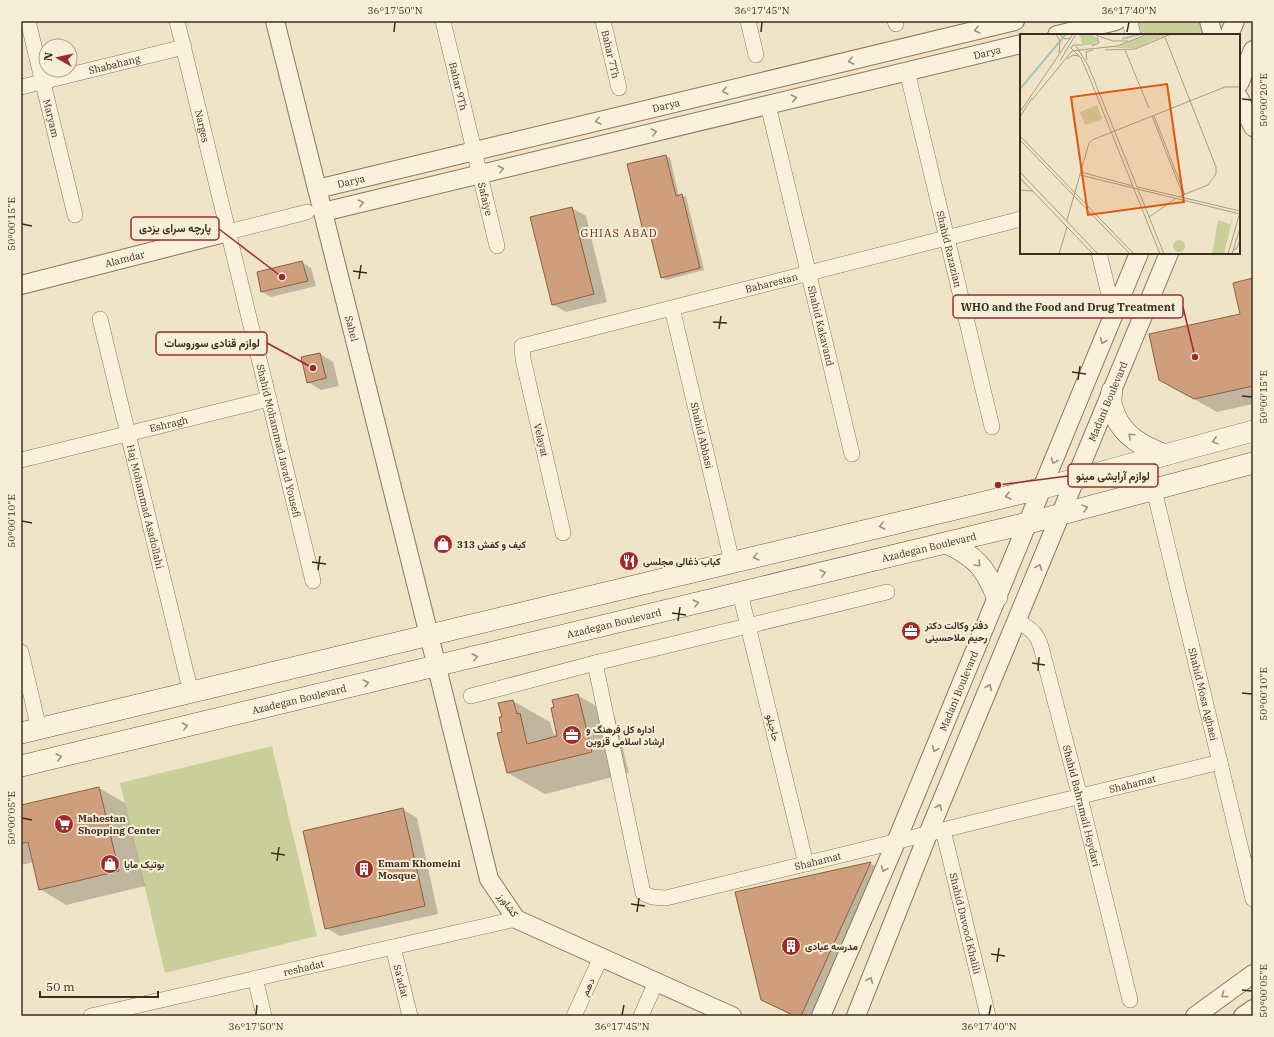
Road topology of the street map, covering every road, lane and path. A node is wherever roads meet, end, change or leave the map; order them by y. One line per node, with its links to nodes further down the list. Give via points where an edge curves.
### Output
1 (28, 21): 22 (street, Maryam)
2 (177, 21): 17 (street, Narges)
3 (275, 21): 33 (street, Sahel)
4 (443, 21): 31 (street, Bahar 9Th)
5 (603, 21): 25 (street, Bahar 7Th)
6 (748, 21): 20 (street)
7 (1015, 21): 18 (street, Darya, one-way to 18)
8 (1116, 21): 12 (street)
9 (1130, 21): 13 (street)
10 (1209, 21): 14 (street)
11 (1235, 21): 15 (street)
12 (1061, 34)
13 (1133, 34)
14 (1213, 34)
15 (1229, 34)
16 (1020, 44): 21 (street, Darya)
17 (184, 47): 22 (street, Shabahang); 37 (street, Narges)
18 (902, 48): 21 (street); 28 (street, Darya, one-way to 28)
19 (1253, 50): 23 (street)
20 (756, 55)
21 (907, 71): 27 (street, Darya, one-way to 21); 38 (street, Shahid Razazian)
22 (43, 82): 24 (street, Shabahang); 35 (street, Maryam)
23 (1240, 82)
24 (21, 87)
25 (619, 88)
26 (1240, 100): 29 (street)
27 (768, 105): 30 (street, Darya, one-way to 27); 43 (street, Shahid Kakavand)
28 (625, 115): 30 (street); 31 (street, Darya, one-way to 31)
29 (1253, 127)
30 (631, 138): 32 (street, Darya, one-way to 30)
31 (474, 151): 32 (street, Safaiye); 33 (street, Darya)
32 (480, 174): 34 (street, Darya, one-way to 32); 39 (street, Safaiye)
33 (317, 189): 34 (street, Sahel)
34 (315, 212): 37 (street); 72 (street, Sahel)
35 (76, 215)
36 (1020, 220): 38 (street, Baharestan)
37 (228, 232): 44 (street, Alamdar); 50 (street, Shahid Mohammad Javad Yousefi)
38 (947, 238): 43 (street, Baharestan); 51 (street, Shahid Razazian)
39 (497, 246)
40 (1099, 254): 46 (street)
41 (1139, 254): 46 (street, Madani Boulevard)
42 (1169, 254): 49 (street, Madani Boulevard)
43 (809, 274): 45 (street, Baharestan); 54 (street, Shahid Kakavand)
44 (21, 285)
45 (672, 308): 48 (street, Baharestan); 65 (street, Shahid Abbasi)
46 (1114, 315): 59 (street, Madani Boulevard, one-way to 59)
47 (100, 319): 53 (street, Haj Mohammad Asadollahi)
48 (522, 346): 63 (street, Velayat)
49 (1112, 391): 55 (main road, one-way to 49, via 1136,442 1126,431 1111,405); 58 (street, Madani Boulevard)
50 (269, 399): 53 (street, Eshragh); 66 (street, Shahid Mohammad Javad Yousefi)
51 (992, 427)
52 (1253, 431): 55 (main road, one-way to 55)
53 (128, 434): 56 (street, Eshragh); 76 (street, Haj Mohammad Asadollahi)
54 (852, 454)
55 (1165, 455): 58 (main road)
56 (21, 460)
57 (1253, 463): 60 (main road, Azadegan Boulevard)
58 (1075, 479): 59 (main road); 61 (street, Madani Boulevard)
59 (1043, 488): 62 (street, Madani Boulevard); 65 (main road, one-way to 65)
60 (1154, 490): 61 (main road, Azadegan Boulevard, one-way to 60); 79 (street, Shahid Mosa Aghaei)
61 (1060, 515): 62 (main road, Azadegan Boulevard); 70 (street, Madani Boulevard, one-way to 61)
62 (1028, 523): 64 (main road, Azadegan Boulevard); 69 (street, Madani Boulevard)
63 (563, 533)
64 (947, 543): 68 (main road, Azadegan Boulevard, one-way to 64); 69 (main road, one-way to 69, via 964,551 979,564)
65 (732, 562): 72 (main road)
66 (313, 580)
67 (887, 592): 71 (street)
68 (740, 593): 71 (street, حاجیلو); 75 (main road, Azadegan Boulevard, one-way to 68)
69 (997, 597): 83 (street, Madani Boulevard, one-way to 83)
70 (1017, 620): 81 (street, Shahid Bahramali Heydari, via 1038,638); 82 (street, Madani Boulevard, one-way to 70)
71 (748, 626): 74 (street); 84 (street, حاجیلو)
72 (430, 635): 75 (street, Sahel); 76 (main road)
73 (21, 652): 78 (street)
74 (595, 663): 77 (street); 84 (street, Shahamat, via 643,892 652,897 666,898)
75 (437, 666): 80 (main road, Azadegan Boulevard, one-way to 75); 86 (street, کشاورز, via 489,879)
76 (191, 693): 78 (main road)
77 (471, 696)
78 (30, 731)
79 (1220, 762): 81 (street, Shahamat); 85 (street, Shahid Mosa Aghaei)
80 (21, 766)
81 (1080, 797): 82 (street, Shahamat); 92 (street, Shahid Bahramali Heydari)
82 (936, 832): 83 (street, Shahamat); 102 (street, Madani Boulevard, one-way to 82); 103 (street, Shahid Davood Khalili)
83 (896, 842): 84 (street, Shahamat); 101 (street, Madani Boulevard, one-way to 101)
84 (806, 864)
85 (1253, 899)
86 (516, 919): 87 (street, reshadat); 88 (street, کشاورز)
87 (393, 947): 90 (street, reshadat); 97 (street, Sa'adat)
88 (601, 957): 91 (street, کشاورز); 98 (street, دهم)
89 (1253, 974): 104 (street, one-way to 104)
90 (255, 978): 94 (street, reshadat); 96 (street)
91 (656, 982): 99 (street); 100 (street, کشاورز)
92 (1130, 1000)
93 (1253, 1009): 105 (street)
94 (119, 1013): 95 (street, reshadat)
95 (91, 1016)
96 (264, 1016)
97 (410, 1016)
98 (574, 1016)
99 (641, 1016)
100 (732, 1016)
101 (821, 1016)
102 (856, 1016)
103 (988, 1016)
104 (1195, 1016)
105 (1243, 1016)

